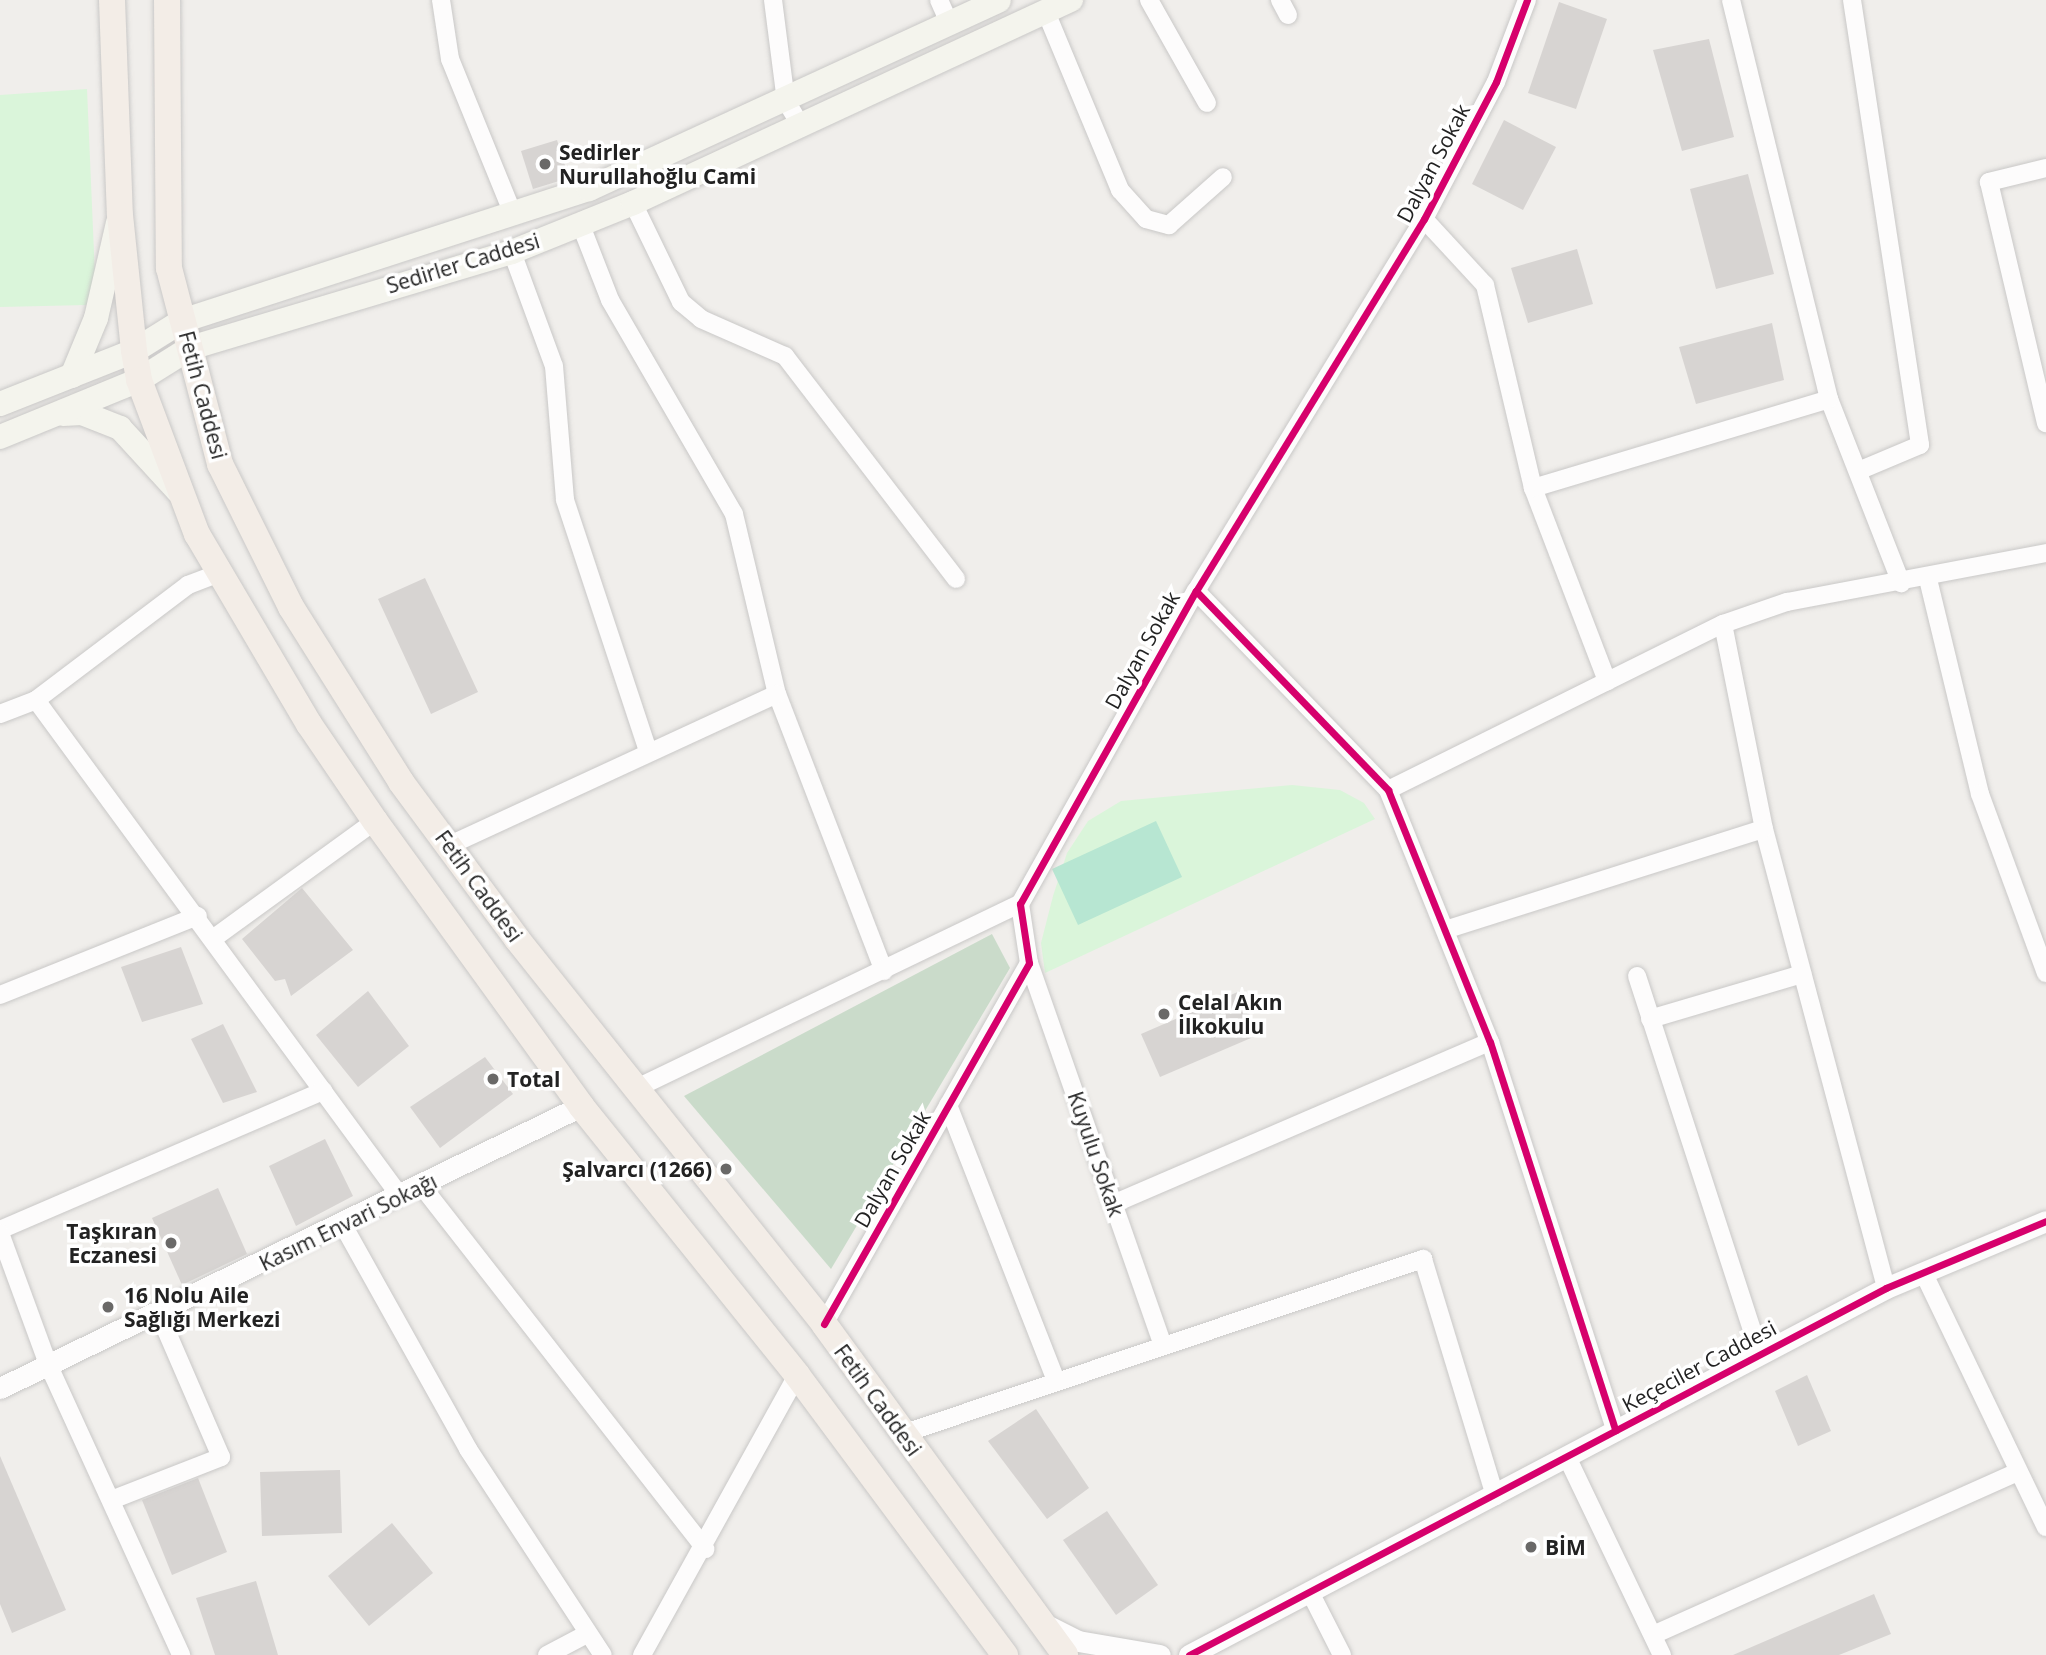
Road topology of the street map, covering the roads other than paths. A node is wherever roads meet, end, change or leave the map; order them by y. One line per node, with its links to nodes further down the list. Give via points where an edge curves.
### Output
1 (112, 0): 20 (main road)
2 (167, 0): 24 (main road, Fetih Caddesi, via 169,268)
3 (441, 0): 19 (street, via 450,59)
4 (773, 0): 13 (street)
5 (999, 0): 11 (main road, Sedirler Caddesi)
6 (1071, 0): 12 (main road, Sedirler Caddesi)
7 (1149, 0): 14 (street)
8 (1527, 0): 21 (street, Dalyan Sokak, via 1496,82)
9 (1731, 0): 29 (street)
10 (1852, 0): 34 (street, via 1920,444)
11 (943, 10): 13 (main road, Sedirler Caddesi)
12 (1046, 12): 15 (main road, Sedirler Caddesi); 17 (street, via 1120,190 1146,219 1169,225)
13 (786, 101): 15 (street); 19 (main road, Sedirler Caddesi, via 589,189)
14 (1208, 103)
15 (801, 126): 18 (main road, Sedirler Caddesi)
16 (2046, 168): 32 (street, via 1989,182)
17 (1223, 177)
18 (633, 204): 22 (main road, Sedirler Caddesi); 39 (street, via 681,302 701,319 785,356)
19 (513, 214): 24 (main road, Sedirler Caddesi)
20 (120, 215): 26 (main road); 27 (main road, via 96,318)
21 (1424, 219): 35 (street, via 1485,285); 42 (street, Dalyan Sokak)
22 (580, 223): 23 (main road, Sedirler Caddesi); 45 (street, via 610,300 734,514)
23 (512, 252): 25 (main road, Sedirler Caddesi); 48 (street, via 554,366 565,500)
24 (182, 321): 25 (main road, Fetih Caddesi); 26 (main road, Sedirler Caddesi)
25 (190, 348): 28 (main road, Sedirler Caddesi); 52 (main road, Fetih Caddesi, via 220,464 291,607 401,782)
26 (134, 351): 27 (main road, Sedirler Caddesi); 28 (main road)
27 (72, 376): 30 (main road, Sedirler Caddesi)
28 (139, 380): 31 (main road, Sedirler Caddesi); 36 (main road)
29 (1829, 399): 34 (street); 35 (street)
30 (0, 404)
31 (55, 414): 33 (main road, Sedirler Caddesi); 36 (main road, via 82,413 120,428)
32 (2046, 423)
33 (0, 437)
34 (1858, 471): 41 (street)
35 (1534, 488): 44 (street)
36 (180, 493): 38 (main road)
37 (2046, 553): 40 (street)
38 (222, 572): 46 (street, via 188,585); 50 (main road, via 309,724)
39 (956, 579)
40 (1928, 579): 41 (street); 61 (street, via 1980,794)
41 (1901, 583): 43 (street, via 1787,602)
42 (1196, 591): 49 (street); 53 (street, Dalyan Sokak)
43 (1723, 624): 44 (street); 51 (street)
44 (1607, 681): 49 (street)
45 (777, 694): 48 (street); 60 (street)
46 (36, 700): 47 (street); 54 (street)
47 (0, 714)
48 (648, 751): 52 (street)
49 (1388, 790): 55 (street)
50 (375, 821): 56 (street); 58 (main road)
51 (1765, 830): 55 (street); 62 (street)
52 (450, 845): 57 (main road, Fetih Caddesi)
53 (1020, 904): 59 (street); 60 (street)
54 (198, 916): 56 (street); 64 (street)
55 (1448, 929): 66 (street)
56 (214, 938): 68 (street)
57 (517, 939): 58 (main road); 67 (main road, Fetih Caddesi)
58 (480, 963): 70 (main road)
59 (1029, 963): 69 (street, Dalyan Sokak); 73 (street, Kuyulu Sokak)
60 (884, 971): 67 (street)
61 (2046, 972)
62 (1802, 974): 65 (street); 78 (street)
63 (1637, 976): 65 (street)
64 (0, 995)
65 (1650, 1019): 82 (street)
66 (1490, 1042): 73 (street); 87 (street)
67 (639, 1087): 80 (main road, Fetih Caddesi)
68 (323, 1091): 72 (street); 76 (street)
69 (948, 1105): 80 (street, Dalyan Sokak); 85 (street)
70 (581, 1106): 71 (street, Kasım Envari Sokağı); 84 (main road)
71 (421, 1185): 72 (street, Kasım Envari Sokağı); 94 (street)
72 (400, 1196): 75 (street, Kasım Envari Sokağı)
73 (1113, 1204): 81 (street, Kuyulu Sokak)
74 (2046, 1221): 77 (street, Keçeciler Caddesi)
75 (343, 1225): 79 (street, Kasım Envari Sokağı); 97 (street, via 468,1449)
76 (0, 1231): 83 (street)
77 (1924, 1274): 78 (street, Keçeciler Caddesi); 90 (street)
78 (1886, 1287): 82 (street, Keçeciler Caddesi)
79 (159, 1314): 83 (street, Kasım Envari Sokağı); 92 (street, via 221,1457)
80 (824, 1324): 88 (main road, Fetih Caddesi)
81 (1163, 1345): 85 (street); 91 (street, via 1423,1259)
82 (1759, 1352): 87 (street, Keçeciler Caddesi)
83 (48, 1364): 86 (street, Kasım Envari Sokağı); 92 (street)
84 (797, 1376): 94 (street); 103 (main road)
85 (1056, 1381): 88 (street)
86 (0, 1388)
87 (1615, 1430): 89 (street, Keçeciler Caddesi)
88 (902, 1434): 96 (main road, Fetih Caddesi)
89 (1567, 1457): 91 (street, Keçeciler Caddesi); 98 (street)
90 (2018, 1472): 93 (street); 98 (street)
91 (1495, 1496): 95 (street, Keçeciler Caddesi)
92 (114, 1499): 100 (street)
93 (2046, 1527)
94 (705, 1549): 99 (street)
95 (1312, 1595): 106 (street, Keçeciler Caddesi); 107 (street)
96 (1035, 1619): 104 (main road, Fetih Caddesi); 105 (street, via 1078,1641)
97 (587, 1634): 101 (street); 102 (street)
98 (1653, 1635): 108 (street)
99 (650, 1652)
100 (181, 1655)
101 (547, 1655)
102 (603, 1655)
103 (1005, 1655)
104 (1065, 1655)
105 (1160, 1655)
106 (1189, 1655)
107 (1342, 1655)
108 (1662, 1655)

